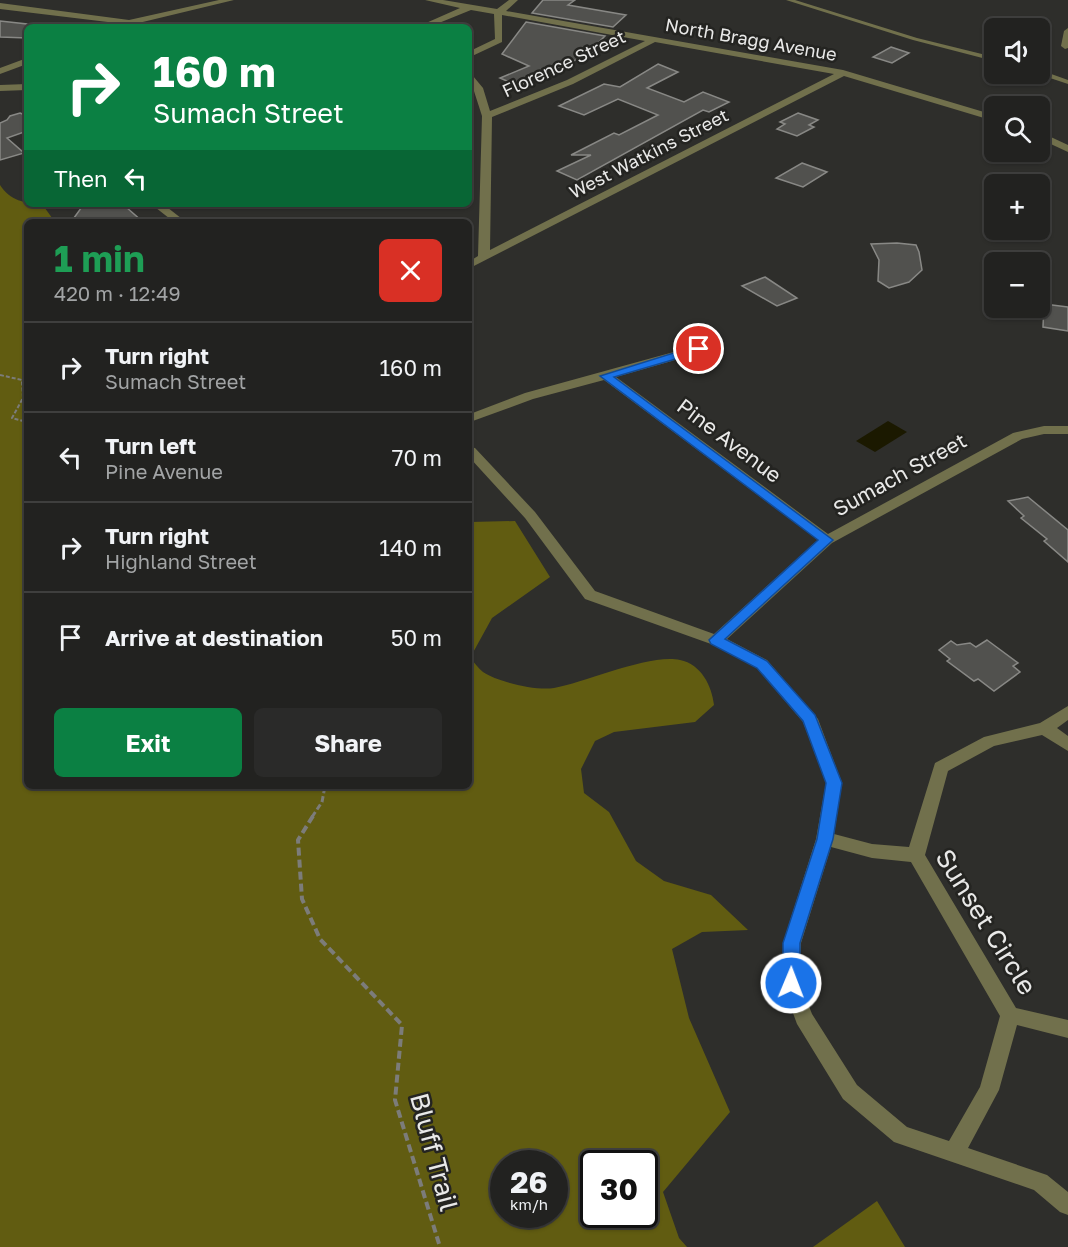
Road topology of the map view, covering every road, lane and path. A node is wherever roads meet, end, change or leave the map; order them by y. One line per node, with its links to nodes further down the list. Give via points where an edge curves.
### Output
1 (230, 0): 8 (street)
2 (429, 0): 6 (street)
3 (514, 0): 7 (street)
4 (789, 0): 15 (lane)
5 (0, 6): 8 (street)
6 (468, 8): 7 (street, North Bragg Avenue); 10 (street)
7 (498, 13): 12 (street, North Bragg Avenue); 14 (street, via 499,40)
8 (126, 22): 9 (street)
9 (120, 24)
10 (428, 24)
11 (1068, 31): 13 (street)
12 (653, 40): 18 (street, North Bragg Avenue); 25 (street, Florence Street)
13 (1065, 46)
14 (472, 53)
15 (984, 56)
16 (24, 62): 17 (street)
17 (0, 71)
18 (843, 73): 24 (street, North Bragg Avenue); 30 (street, West Watkins Street)
19 (1050, 76): 21 (lane)
20 (472, 80): 25 (street)
21 (1068, 82)
22 (24, 87): 23 (street)
23 (0, 88)
24 (984, 115)
25 (487, 116): 30 (street)
26 (1050, 140): 27 (street)
27 (1068, 149)
28 (160, 207): 29 (street)
29 (176, 219)
30 (484, 257): 31 (street, West Watkins Street)
31 (472, 264)
32 (699, 349): 34 (street)
33 (0, 375): 36 (path, via 22,380 23,398 12,418)
34 (606, 376): 35 (street, via 529,396); 39 (street, Pine Avenue)
35 (472, 417)
36 (24, 421)
37 (1068, 430): 39 (street, Sumach Street, via 1018,436)
38 (472, 453): 40 (street, via 530,515 590,595)
39 (826, 540): 40 (street, Sumach Street)
40 (716, 640): 46 (street, via 762,664 810,719 834,783)
41 (1068, 712): 42 (street)
42 (1045, 728): 43 (street); 44 (street); 47 (street, via 990,741 941,767)
43 (1068, 734)
44 (1068, 745)
45 (324, 789): 52 (path, Bluff Trail, via 322,802 298,840 302,899 320,939 402,1025 395,1100)
46 (825, 839): 47 (street, Sunset Circle); 50 (street, via 792,943 791,983 804,1018 850,1092 901,1135)
47 (916, 855): 48 (street, Sunset Circle)
48 (1010, 1015): 49 (street, Sunset Circle); 50 (street, via 989,1090)
49 (1068, 1029)
50 (954, 1153): 51 (street, via 1040,1182)
51 (1068, 1205)
52 (440, 1247)

